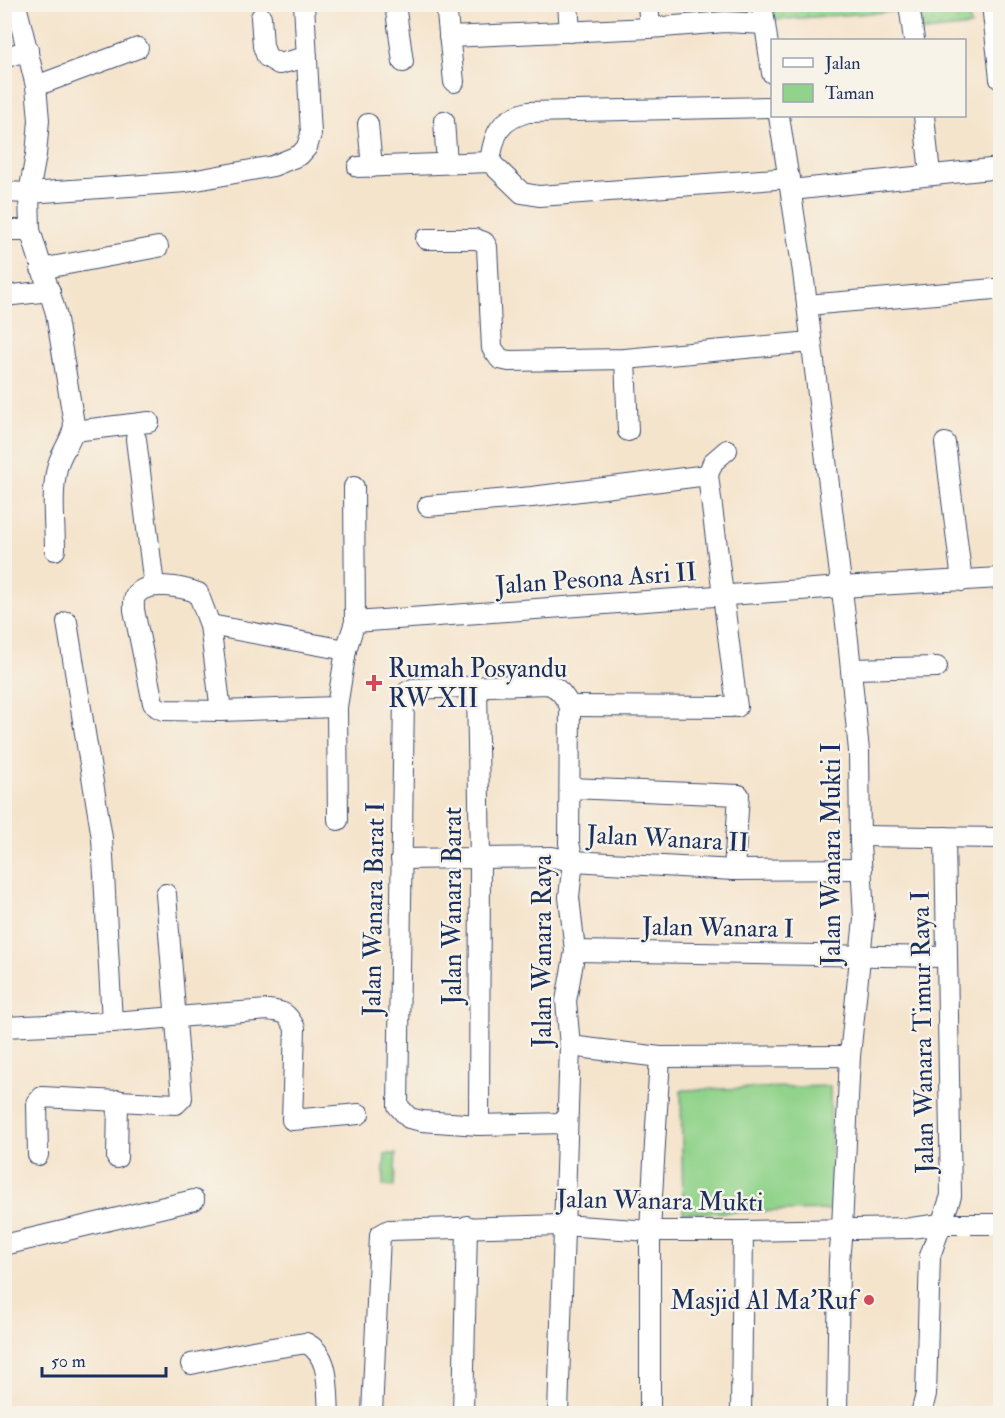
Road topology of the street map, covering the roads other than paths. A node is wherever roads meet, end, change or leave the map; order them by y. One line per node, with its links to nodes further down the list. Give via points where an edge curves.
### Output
1 (11, 4): 16 (street, via 18,13)
2 (304, 4): 17 (street)
3 (395, 4): 19 (street)
4 (446, 4): 13 (street)
5 (568, 4): 12 (street)
6 (648, 4): 11 (street)
7 (909, 4): 14 (street)
8 (992, 4): 21 (street)
9 (764, 14): 11 (street, via 725,22); 20 (street)
10 (261, 17): 17 (street, via 267,57 279,64)
11 (650, 28): 12 (street)
12 (570, 32): 13 (street)
13 (449, 37): 22 (street)
14 (914, 39)
15 (138, 48): 23 (street)
16 (28, 50): 18 (street); 23 (street)
17 (307, 57): 35 (street, via 311,134 300,155 273,166 186,182)
18 (4, 58)
19 (402, 62)
20 (771, 66)
21 (1000, 79)
22 (454, 82)
23 (36, 86): 35 (street, via 39,120)
24 (771, 107): 29 (street, via 528,112 512,116 502,125 493,140)
25 (779, 117): 33 (street, Jalan Wanara Mukti I)
26 (924, 117): 32 (street)
27 (444, 121): 30 (street)
28 (368, 124): 30 (street, via 365,167)
29 (490, 162): 30 (street); 33 (street, via 522,193 539,196)
30 (447, 164)
31 (1000, 168): 32 (street)
32 (930, 174): 33 (street)
33 (790, 184): 44 (street, Jalan Wanara Mukti I)
34 (4, 192): 35 (street)
35 (29, 194): 37 (street)
36 (4, 230): 37 (street)
37 (30, 230): 40 (street)
38 (426, 240): 46 (street, via 484,242 492,348 500,358)
39 (158, 248): 40 (street)
40 (41, 268): 42 (street)
41 (994, 289): 44 (street)
42 (50, 291): 43 (street); 49 (street)
43 (4, 296)
44 (807, 305): 45 (street, Jalan Wanara Mukti I)
45 (811, 342): 46 (street); 60 (street, Jalan Wanara Mukti I)
46 (625, 359): 48 (street)
47 (149, 422): 49 (street)
48 (628, 430)
49 (74, 431): 56 (street, via 54,479)
50 (136, 439): 59 (street)
51 (945, 443): 58 (street)
52 (727, 450): 53 (street, via 713,462)
53 (708, 475): 55 (street); 61 (street)
54 (354, 487): 63 (street)
55 (428, 506)
56 (55, 550)
57 (1000, 578): 58 (street, Jalan Pesona Asri II)
58 (962, 582): 60 (street, Jalan Pesona Asri II)
59 (154, 586): 64 (street, via 186,588 198,593); 71 (street, via 134,598 153,703 163,710)
60 (841, 587): 61 (street, Jalan Pesona Asri II); 67 (street, Jalan Wanara Mukti I)
61 (723, 596): 63 (street, Jalan Pesona Asri II); 69 (street, via 734,707)
62 (67, 622): 87 (street, via 102,838)
63 (355, 622): 65 (street)
64 (210, 625): 65 (street); 71 (street)
65 (346, 650): 70 (street)
66 (938, 668): 67 (street)
67 (850, 669): 74 (street, Jalan Wanara Mukti I, via 859,751)
68 (477, 687): 69 (street, via 550,685); 77 (street, Jalan Wanara Barat); 78 (street, Jalan Wanara Barat I, via 413,689 404,697)
69 (570, 706): 72 (street, Jalan Wanara Raya)
70 (337, 707): 71 (street); 73 (street)
71 (221, 711)
72 (570, 788): 79 (street, Jalan Wanara Raya, via 569,843); 81 (street, via 739,795)
73 (338, 820)
74 (861, 836): 75 (street); 80 (street, Jalan Wanara Mukti I)
75 (945, 837): 76 (street); 85 (street, Jalan Wanara Timur Raya I)
76 (1000, 838)
77 (480, 858): 78 (street, Jalan Wanara II); 79 (street, Jalan Wanara II, via 552,857); 95 (street, Jalan Wanara Barat)
78 (401, 860): 95 (street, Jalan Wanara Barat I, via 398,1106 409,1118)
79 (573, 861): 81 (street, Jalan Wanara II); 83 (street, Jalan Wanara Raya, via 569,897)
80 (862, 869): 81 (street, Jalan Wanara II); 84 (street, Jalan Wanara Mukti I)
81 (734, 870)
82 (166, 894): 86 (street)
83 (574, 951): 84 (street, Jalan Wanara I); 89 (street, Jalan Wanara Raya, via 566,1001)
84 (861, 956): 85 (street, Jalan Wanara I); 90 (street, Jalan Wanara Mukti I)
85 (946, 957): 99 (street, Jalan Wanara Timur Raya I, via 951,1196)
86 (174, 1017): 87 (street); 92 (street, via 180,1102); 93 (street, via 283,1012 295,1028 292,1120)
87 (112, 1022): 88 (street)
88 (4, 1027)
89 (570, 1046): 91 (street); 94 (street, Jalan Wanara Raya)
90 (850, 1056): 91 (street); 103 (street, Jalan Wanara Mukti I)
91 (660, 1057): 105 (street)
92 (118, 1100): 96 (street, via 46,1096 39,1100); 97 (street)
93 (359, 1114)
94 (566, 1123): 95 (street); 101 (street, Jalan Wanara Raya)
95 (479, 1125)
96 (38, 1155)
97 (117, 1158)
98 (194, 1200): 106 (street)
99 (941, 1224): 100 (street, Jalan Wanara Mukti); 103 (street, Jalan Wanara Mukti); 115 (street, Jalan Wanara Timur Raya I, via 930,1256 926,1394)
100 (1000, 1224)
101 (563, 1225): 102 (street, Jalan Wanara Mukti); 105 (street, Jalan Wanara Mukti); 111 (street, Jalan Wanara Raya)
102 (467, 1226): 109 (street, Jalan Wanara Mukti, via 398,1228 380,1236); 110 (street)
103 (842, 1228): 104 (street, Jalan Wanara Mukti); 114 (street, Jalan Wanara Mukti I)
104 (743, 1231): 105 (street, Jalan Wanara Mukti); 113 (street)
105 (650, 1232): 112 (street)
106 (4, 1245)
107 (191, 1364): 108 (street, via 306,1343 313,1346 324,1363)
108 (329, 1413)
109 (372, 1413)
110 (463, 1413)
111 (558, 1413)
112 (650, 1413)
113 (741, 1413)
114 (837, 1413)
115 (921, 1413)

